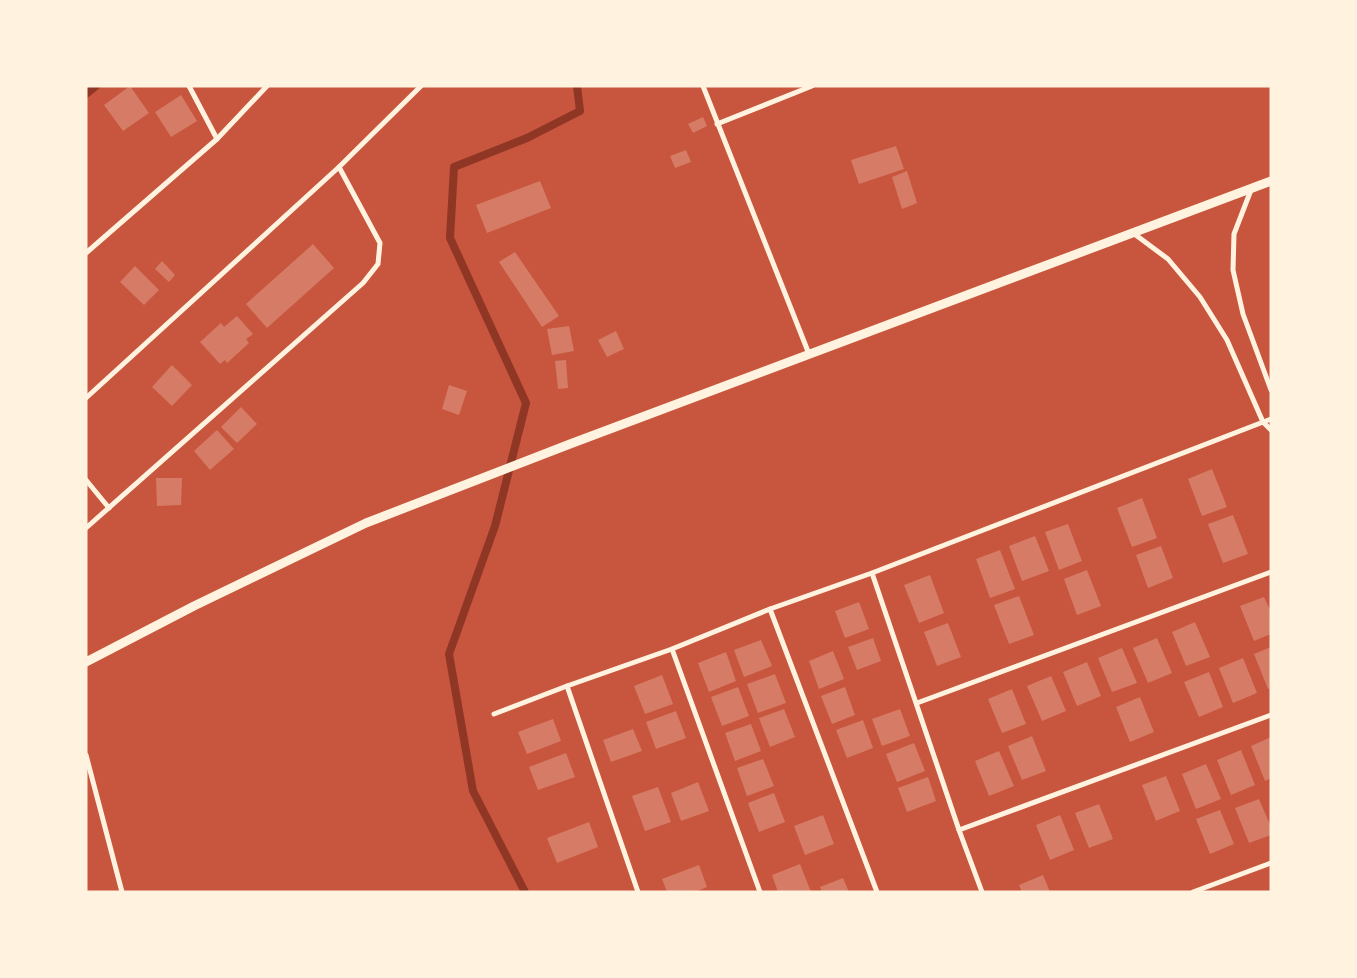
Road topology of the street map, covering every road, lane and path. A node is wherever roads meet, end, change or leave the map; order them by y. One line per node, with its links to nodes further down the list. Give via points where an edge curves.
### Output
1 (189, 86): 7 (street)
2 (266, 86): 7 (street)
3 (422, 86): 8 (street)
4 (703, 86): 6 (street)
5 (812, 86): 6 (street)
6 (717, 124): 13 (street)
7 (217, 139): 12 (street)
8 (339, 167): 15 (street); 20 (street, via 380,243 378,264 363,283)
9 (1271, 181): 10 (street)
10 (1251, 189): 11 (street); 14 (street, via 1234,234 1233,270 1244,314)
11 (1133, 233): 13 (street); 17 (street, via 1168,259 1200,297 1228,340)
12 (86, 253)
13 (809, 354): 26 (street, via 366,523)
14 (1271, 390)
15 (86, 398)
16 (1271, 419): 17 (street)
17 (1263, 422): 18 (street); 23 (street)
18 (1271, 430)
19 (86, 480): 20 (street)
20 (109, 508): 21 (street)
21 (86, 528)
22 (1271, 572): 28 (street)
23 (872, 573): 24 (street); 28 (street)
24 (770, 609): 25 (street); 37 (street)
25 (672, 650): 27 (street); 36 (street)
26 (86, 662)
27 (567, 686): 29 (street); 35 (street)
28 (917, 703): 32 (street)
29 (494, 714)
30 (1271, 715): 32 (street)
31 (86, 756): 34 (street)
32 (959, 830): 38 (street)
33 (1271, 863): 39 (street)
34 (122, 892)
35 (638, 892)
36 (760, 892)
37 (877, 892)
38 (982, 892)
39 (1193, 892)

